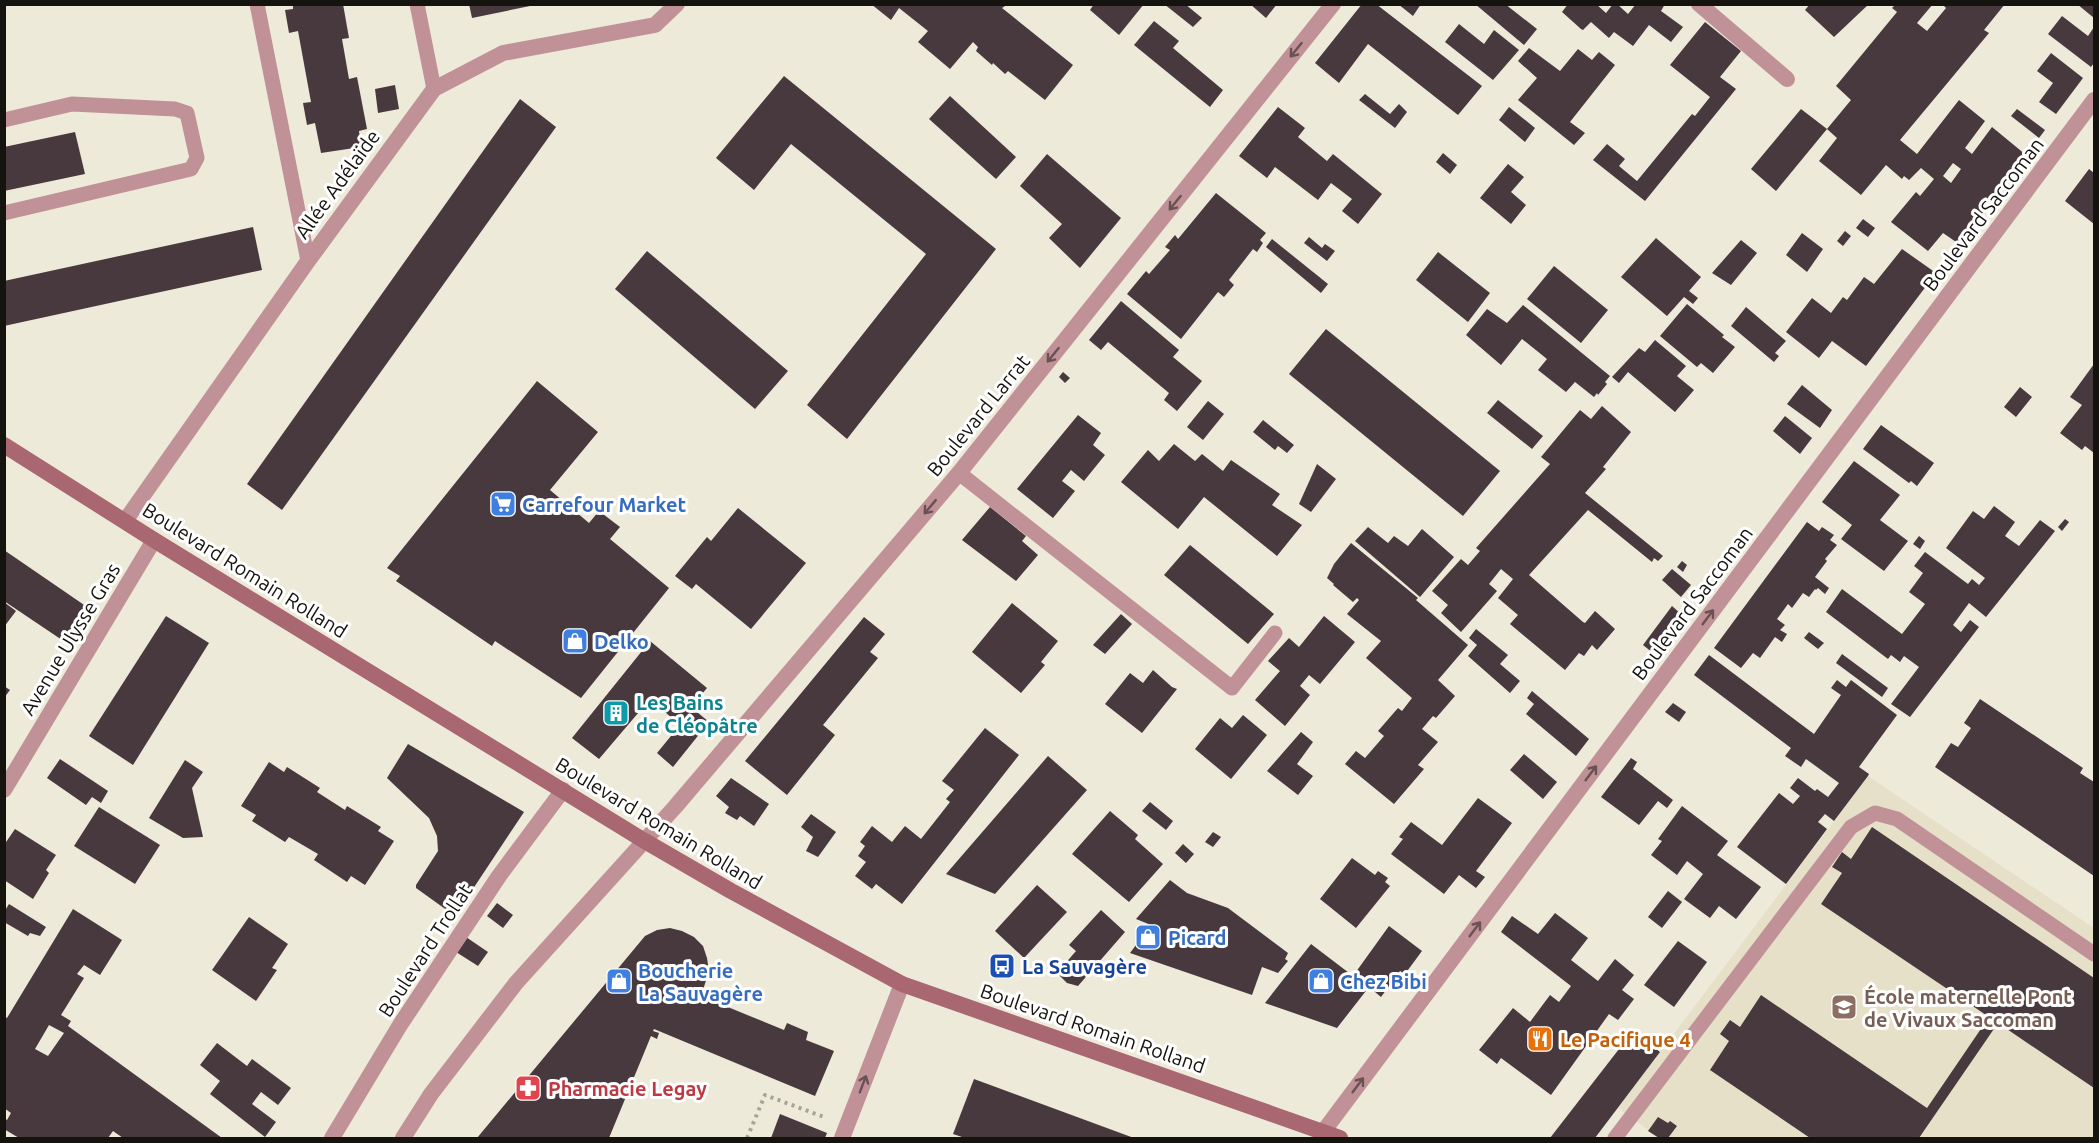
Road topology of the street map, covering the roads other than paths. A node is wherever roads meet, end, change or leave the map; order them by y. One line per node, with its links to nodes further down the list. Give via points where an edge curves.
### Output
1 (257, 4): 11 (lane)
2 (417, 4): 7 (lane)
3 (677, 4): 7 (street, Allée Adélaïde, via 655,26 503,53)
4 (1333, 4): 13 (street, Boulevard Larrat, one-way to 13)
5 (1699, 4): 6 (street)
6 (1787, 79)
7 (434, 89): 11 (street, Allée Adélaïde)
8 (2094, 100): 23 (street, Boulevard Saccoman, one-way to 8)
9 (4, 120): 10 (lane, via 72,104 175,109 187,113 197,159 191,169)
10 (4, 213)
11 (308, 261): 14 (street, Allée Adélaïde)
12 (4, 445): 14 (main road, Boulevard Romain Rolland)
13 (959, 473): 16 (lane, via 1232,688); 19 (street, Boulevard Larrat, one-way to 19)
14 (125, 521): 15 (main road, Boulevard Romain Rolland)
15 (154, 540): 17 (street, Avenue Ulysse Gras); 18 (main road, Boulevard Romain Rolland)
16 (1275, 633)
17 (4, 790)
18 (563, 790): 19 (main road, Boulevard Romain Rolland); 24 (street, Boulevard Trollat, via 499,876 400,1025)
19 (643, 840): 21 (main road, Boulevard Romain Rolland); 25 (street, via 516,982 431,1094)
20 (2094, 954): 27 (lane, via 1897,819 1875,813 1851,827)
21 (902, 984): 22 (street, one-way to 21); 23 (main road, Boulevard Romain Rolland)
22 (845, 1132)
23 (1323, 1132): 26 (main road, Boulevard Romain Rolland)
24 (332, 1138)
25 (403, 1138)
26 (1340, 1138)
27 (1615, 1138)

